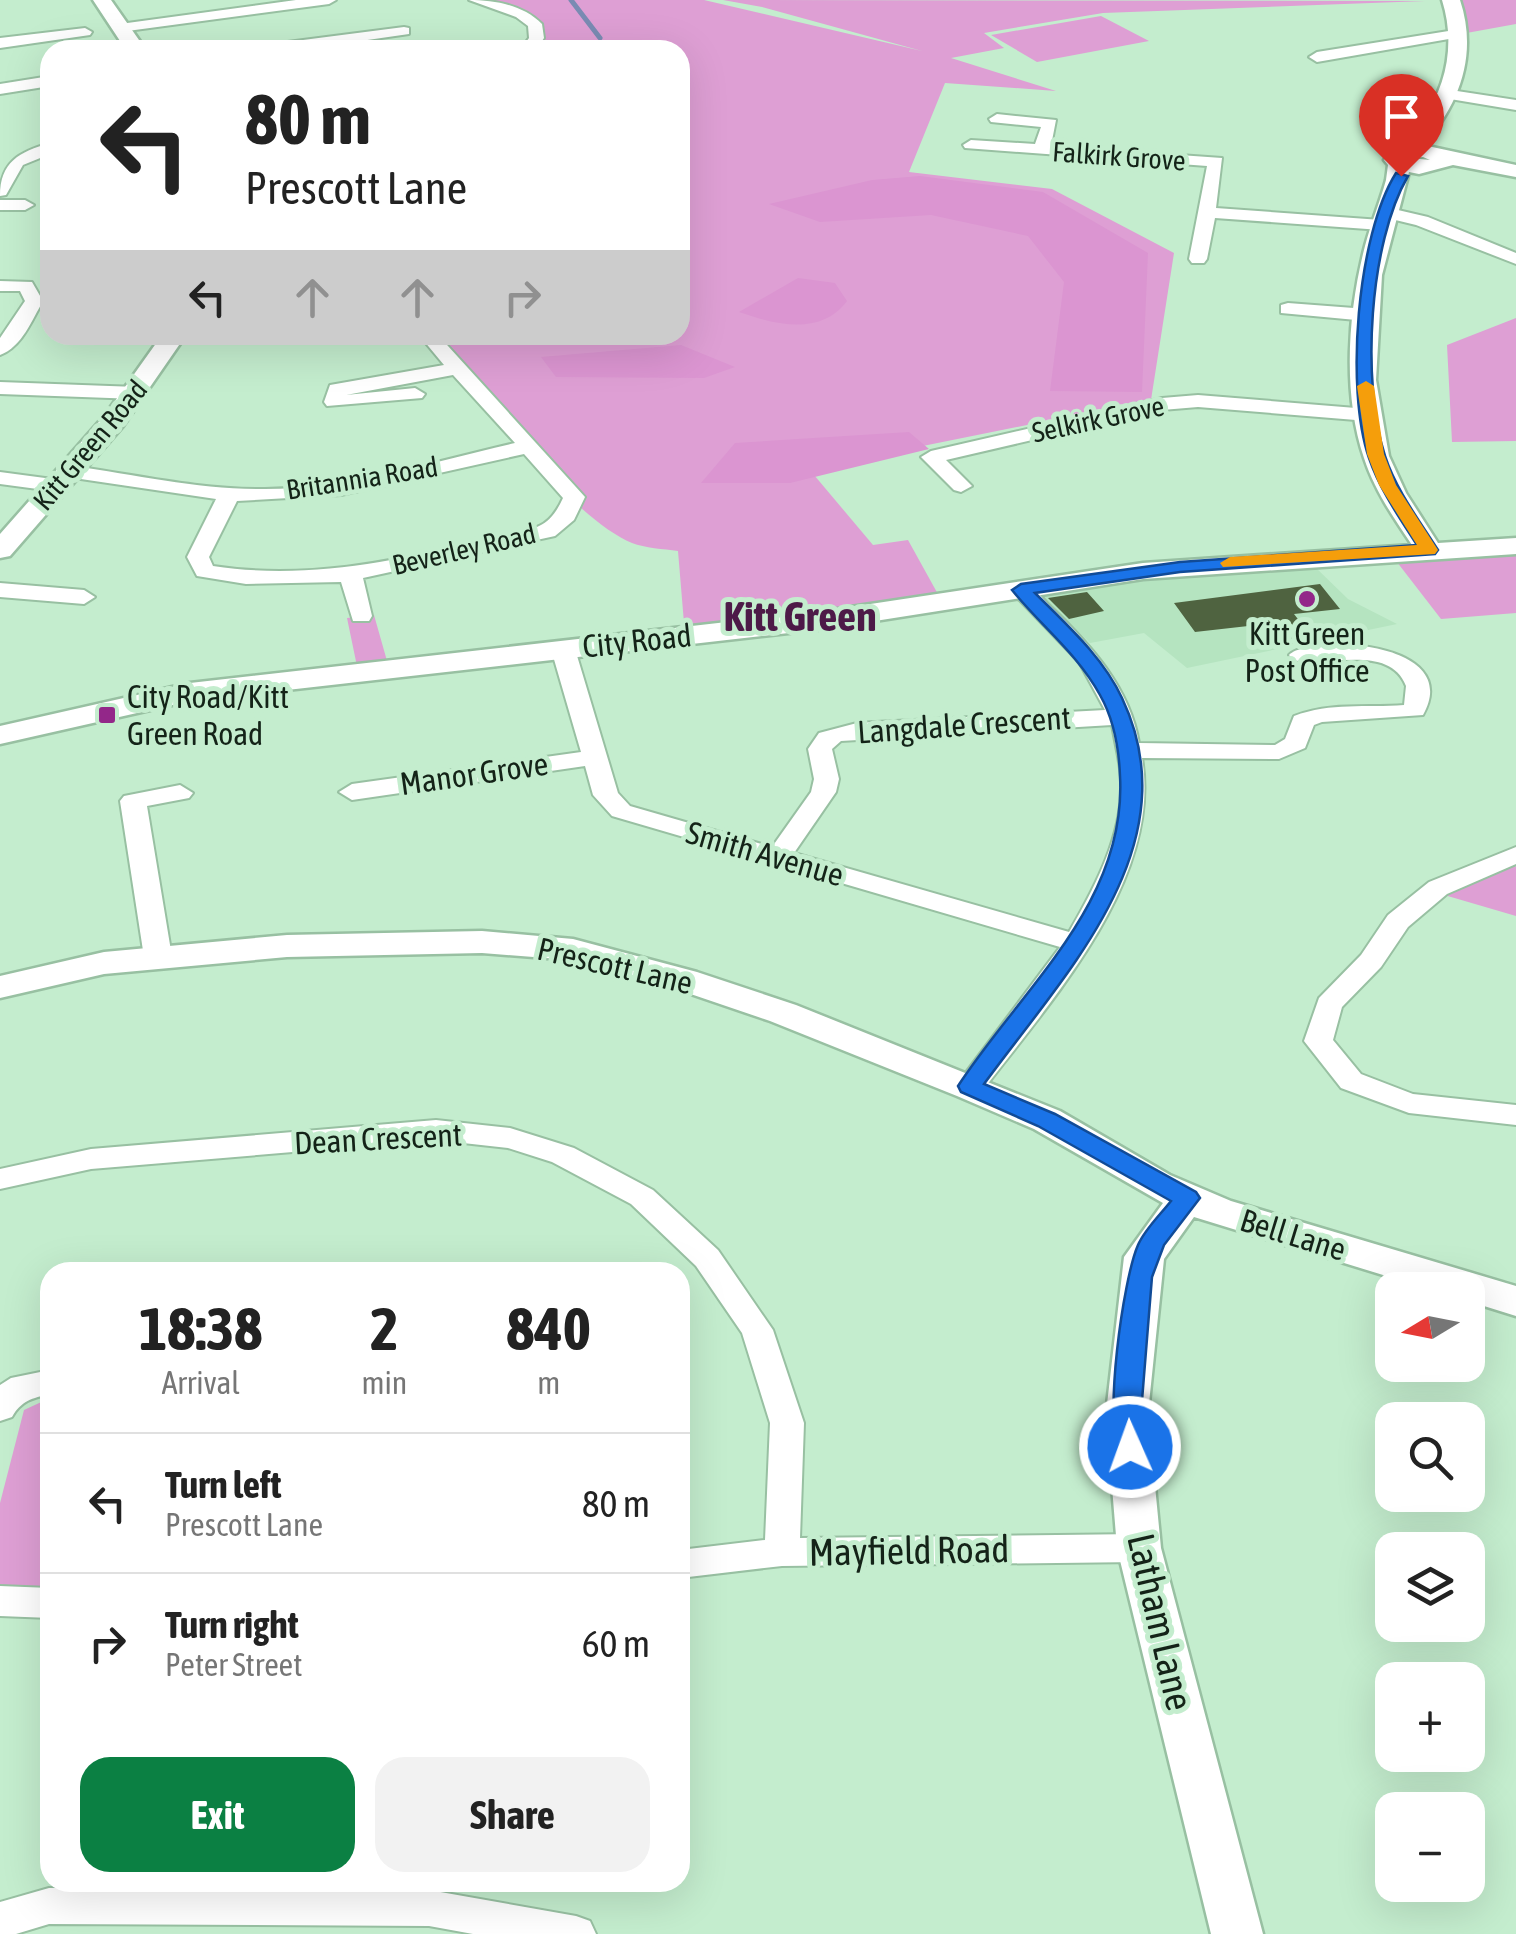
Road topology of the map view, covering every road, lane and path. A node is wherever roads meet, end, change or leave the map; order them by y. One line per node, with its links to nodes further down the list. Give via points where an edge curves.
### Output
1 (102, 0): 7 (street)
2 (329, 0): 5 (street)
3 (476, 0): 13 (street, via 521,14 535,24)
4 (1438, 0): 6 (street)
5 (242, 13): 7 (street); 8 (street)
6 (1456, 15): 15 (street); 18 (street, via 1460,58)
7 (120, 28): 11 (street)
8 (254, 28)
9 (404, 31): 12 (street)
10 (85, 32): 14 (street)
11 (129, 40)
12 (370, 40)
13 (536, 40)
14 (0, 43)
15 (1317, 57)
16 (40, 82): 17 (street)
17 (0, 88)
18 (1444, 94): 19 (street); 21 (street)
19 (1516, 105)
20 (997, 119): 23 (street, via 1050,122)
21 (1422, 138): 26 (street); 27 (street)
22 (971, 145): 23 (street, Falkirk Grove)
23 (1041, 150): 25 (street, Falkirk Grove)
24 (40, 152): 30 (street, via 17,162)
25 (1117, 156): 29 (street); 33 (street, Falkirk Grove, via 1216,162)
26 (1435, 161): 27 (street); 28 (street)
27 (1400, 163): 34 (street)
28 (1516, 171)
29 (1112, 178)
30 (0, 191)
31 (0, 205): 32 (street)
32 (25, 205)
33 (1207, 212): 34 (street, Falkirk Grove); 35 (street, Falkirk Grove)
34 (1383, 219): 36 (street, Falkirk Grove, via 1422,221); 41 (street)
35 (1198, 259)
36 (1516, 259)
37 (40, 283): 39 (street)
38 (0, 286): 39 (street)
39 (28, 289): 44 (street, via 34,300)
40 (1288, 308): 41 (street)
41 (1366, 315): 49 (street)
42 (168, 345): 47 (street, Kitt Green Road)
43 (437, 345): 45 (street, Beverley Road)
44 (0, 349)
45 (458, 368): 48 (street, via 337,389 334,402); 50 (street, Beverley Road)
46 (0, 388): 47 (street)
47 (138, 393): 52 (street, Kitt Green Road)
48 (414, 394)
49 (1368, 415): 53 (street, Selkirk Grove, via 1162,404 931,457); 57 (street, via 1388,485)
50 (530, 446): 54 (street, Britannia Road, via 352,486); 58 (street, Beverley Road, via 574,497 547,531)
51 (0, 478): 52 (street, Britannia Road)
52 (67, 479): 54 (street, Britannia Road); 56 (street, Kitt Green Road)
53 (961, 486)
54 (229, 494): 58 (street, Beverley Road, via 198,557 205,571 270,577)
55 (1516, 546): 57 (street, City Road)
56 (0, 550)
57 (1429, 550): 60 (street, City Road, via 1180,567)
58 (350, 572): 62 (street)
59 (0, 590): 61 (street)
60 (1021, 590): 63 (street, City Road); 65 (street, via 1095,667)
61 (84, 597)
62 (362, 616)
63 (563, 649): 66 (street, City Road, via 190,692); 68 (street, Smith Avenue)
64 (1301, 655): 67 (street, via 1405,662 1419,684 1415,710 1317,714 1303,721 1296,743 1279,752)
65 (1120, 716): 67 (street); 72 (street, Langdale Crescent, via 857,730 829,738 820,753 824,791)
66 (0, 734)
67 (1129, 750): 73 (street, via 1133,789 1126,839 1109,892)
68 (595, 757): 69 (street, Manor Grove); 72 (street, Smith Avenue, via 606,795 621,812)
69 (352, 792)
70 (180, 794): 74 (street, via 133,801)
71 (1516, 855): 77 (street, via 1438,888 1398,921 1329,1004 1318,1041 1351,1082 1409,1103)
72 (778, 857): 73 (street, Smith Avenue)
73 (1077, 943): 76 (street)
74 (158, 957): 75 (street, Prescott Lane, via 60,971); 76 (street, Prescott Lane, via 394,941 573,950 784,1013)
75 (0, 988)
76 (970, 1086): 79 (street, Prescott Lane, via 1047,1120)
77 (1516, 1115)
78 (0, 1179): 84 (street, Dean Crescent, via 91,1159 436,1130 510,1138 563,1155 642,1197 708,1258 756,1330 787,1422)
79 (1187, 1198): 80 (street, Bell Lane); 83 (street, Latham Lane, via 1152,1242 1139,1277 1127,1413)
80 (1516, 1302)
81 (40, 1384): 82 (street)
82 (1, 1402)
83 (1138, 1548): 84 (street, Mayfield Road); 91 (street, Latham Lane)
84 (782, 1552): 85 (street, Mayfield Road)
85 (690, 1563)
86 (0, 1601): 87 (street)
87 (40, 1603)
88 (427, 1921): 89 (street, via 49,1906); 90 (street)
89 (0, 1923)
90 (576, 1934)
91 (1237, 1934)

